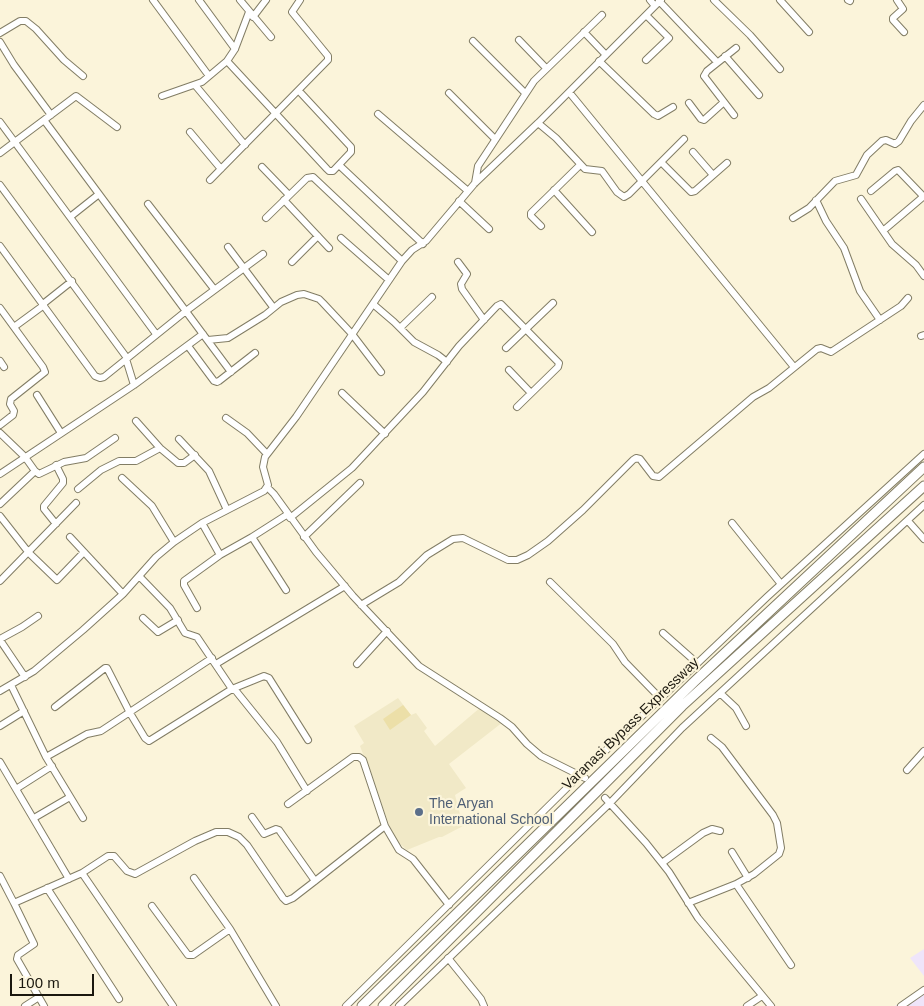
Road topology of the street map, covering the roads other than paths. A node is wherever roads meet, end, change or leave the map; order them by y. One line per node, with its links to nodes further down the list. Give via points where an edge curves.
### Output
1 (153, 0): 33 (street)
2 (199, 0): 23 (street)
3 (240, 0): 11 (street)
4 (266, 0): 11 (street)
5 (300, 0): 35 (street, via 292,12 329,58)
6 (650, 0): 10 (street)
7 (714, 0): 31 (street)
8 (780, 0): 16 (street)
9 (897, 0): 17 (street, via 903,9 893,20)
10 (658, 2): 13 (street); 29 (street)
11 (251, 15): 18 (street); 23 (street)
12 (602, 15): 15 (street)
13 (646, 15): 24 (street); 26 (street, via 669,38)
14 (0, 32): 32 (street, via 26,21)
15 (584, 32): 24 (street); 30 (street)
16 (809, 32)
17 (904, 32)
18 (271, 37)
19 (519, 40): 30 (street)
20 (474, 41): 38 (street)
21 (0, 42): 47 (street)
22 (736, 48): 25 (street)
23 (235, 49): 27 (street)
24 (606, 55): 28 (street)
25 (725, 56): 29 (street); 40 (street)
26 (646, 60)
27 (227, 61): 33 (street); 45 (street)
28 (599, 62): 37 (street); 44 (street, via 654,114 658,116)
29 (717, 62): 41 (street, via 704,76)
30 (546, 68): 38 (street)
31 (780, 68)
32 (83, 76)
33 (209, 76): 34 (street)
34 (194, 85): 39 (street); 57 (street)
35 (299, 91): 45 (street); 64 (street, via 351,147 351,152)
36 (449, 92): 54 (street)
37 (569, 92): 51 (street); 68 (street)
38 (525, 93): 54 (street)
39 (162, 96)
40 (759, 96)
41 (724, 102): 42 (street, via 704,120); 48 (street)
42 (689, 103)
43 (924, 105): 78 (street, via 899,141 895,144 882,141 867,155 856,175 836,181)
44 (672, 107)
45 (275, 114): 57 (street); 64 (street, via 329,171)
46 (378, 114): 71 (street)
47 (50, 115): 49 (street); 52 (street, via 78,97)
48 (734, 115)
49 (44, 120): 56 (street); 74 (street)
50 (0, 122): 56 (street)
51 (538, 122): 62 (street); 69 (street)
52 (117, 127)
53 (190, 132): 65 (street)
54 (495, 139): 69 (street, via 478,166)
55 (684, 139): 60 (street)
56 (15, 142): 59 (street); 81 (street)
57 (245, 145): 65 (street)
58 (693, 152): 66 (street)
59 (0, 153)
60 (661, 162): 66 (street, via 691,192); 68 (street)
61 (728, 163): 66 (street)
62 (580, 165): 68 (street, via 589,171 602,171 624,197); 72 (street)
63 (262, 166): 75 (street)
64 (339, 166): 90 (street)
65 (221, 169): 67 (street)
66 (713, 176)
67 (210, 180)
68 (643, 180): 125 (street)
69 (475, 183): 71 (street)
70 (0, 185): 101 (street)
71 (468, 190): 79 (street)
72 (554, 190): 84 (street, via 530,215); 87 (street)
73 (871, 191): 76 (street, via 898,170)
74 (99, 194): 81 (street); 109 (street)
75 (287, 197): 82 (street); 88 (street); 95 (street, via 307,178 313,177)
76 (924, 197): 86 (street)
77 (861, 199): 86 (street)
78 (816, 200): 83 (street); 112 (street, via 844,248 860,291)
79 (459, 201): 85 (street); 90 (street)
80 (148, 204): 102 (street)
81 (70, 217): 116 (street)
82 (266, 218)
83 (793, 218)
84 (541, 226)
85 (489, 229)
86 (884, 230): 99 (street, via 894,246)
87 (592, 232)
88 (318, 236): 93 (street); 96 (street)
89 (341, 238): 100 (street)
90 (423, 244): 95 (street)
91 (0, 246): 106 (street)
92 (228, 246): 98 (street)
93 (329, 248)
94 (263, 254): 98 (street)
95 (402, 261): 100 (street)
96 (292, 262)
97 (458, 262): 111 (street, via 467,274 461,287)
98 (243, 268): 102 (street); 108 (street)
99 (924, 276)
100 (389, 280): 107 (street)
101 (72, 281): 106 (street); 123 (street)
102 (214, 290): 109 (street)
103 (432, 297): 114 (street)
104 (908, 298): 112 (street)
105 (553, 303): 115 (street)
106 (43, 304): 113 (street); 123 (street, via 97,378 104,377)
107 (373, 304): 114 (street); 118 (street)
108 (273, 307): 118 (street, via 297,295 312,296 323,303); 119 (street, via 228,338)
109 (186, 310): 116 (street); 117 (street)
110 (1, 311): 113 (street)
111 (484, 320): 115 (street, via 501,304); 124 (street)
112 (880, 320): 125 (street, via 831,352 819,349)
113 (14, 327): 136 (street, via 45,372 11,399 13,415)
114 (400, 328): 124 (street, via 416,344)
115 (526, 329): 121 (street); 131 (street, via 559,363)
116 (156, 334): 123 (street)
117 (203, 334): 119 (street); 120 (street)
118 (352, 334): 128 (street); 143 (street)
119 (208, 340): 127 (street)
120 (188, 346): 127 (street, via 214,381 219,382); 129 (street)
121 (506, 348)
122 (255, 354): 127 (street)
123 (126, 358): 129 (street)
124 (448, 362): 139 (street)
125 (794, 367): 183 (street, via 770,388 753,397 659,477 653,476 640,459 633,460 583,510 528,556 508,560 463,538 453,539 427,555 399,582)
126 (509, 370): 131 (street)
127 (231, 372)
128 (382, 372)
129 (134, 386): 138 (street)
130 (342, 393): 139 (street)
131 (531, 393): 133 (street)
132 (37, 395): 138 (street)
133 (517, 407)
134 (226, 418): 143 (street)
135 (136, 421): 142 (street)
136 (0, 425)
137 (0, 433): 146 (street)
138 (61, 433): 146 (street)
139 (385, 434): 161 (street, via 352,468)
140 (114, 438): 147 (street, via 86,458)
141 (179, 439): 145 (street)
142 (160, 448): 145 (street, via 181,464); 155 (street, via 136,460 119,460)
143 (268, 454): 154 (street, via 263,462)
144 (924, 454): 179 (street)
145 (195, 455): 159 (street, via 211,474)
146 (24, 457): 149 (street); 150 (street)
147 (56, 465): 149 (street, via 41,473); 165 (street, via 63,483 44,509)
148 (924, 467): 249 (highway, Varanasi Bypass Expressway, via 694,681)
149 (35, 471): 157 (street)
150 (0, 474)
151 (122, 478): 170 (street, via 152,506)
152 (360, 483): 168 (street)
153 (924, 486): 250 (highway, Varanasi Bypass Expressway, via 682,706)
154 (267, 487): 159 (street); 161 (street)
155 (78, 489)
156 (76, 503): 165 (street)
157 (0, 504)
158 (924, 505): 162 (street)
159 (228, 510): 163 (street)
160 (0, 516): 172 (street)
161 (289, 516): 167 (street); 168 (street)
162 (908, 521): 169 (street); 198 (street)
163 (202, 523): 170 (street); 173 (street)
164 (732, 523): 179 (street)
165 (56, 524): 172 (street)
166 (70, 537): 171 (street)
167 (252, 537): 173 (street); 181 (street)
168 (304, 537): 180 (street)
169 (924, 539)
170 (174, 542): 176 (street)
171 (84, 552): 172 (street, via 57,580); 182 (street)
172 (29, 553): 175 (street)
173 (220, 555): 184 (street, via 183,583)
174 (0, 568): 175 (street)
175 (6, 575): 177 (street)
176 (140, 577): 182 (street); 187 (street)
177 (0, 581)
178 (550, 582): 199 (street, via 613,644 625,662)
179 (781, 584): 192 (street)
180 (345, 586): 183 (street); 191 (street)
181 (286, 590)
182 (123, 594): 194 (street)
183 (362, 605): 188 (street)
184 (197, 608)
185 (38, 616): 190 (street)
186 (143, 618): 187 (street, via 158,632)
187 (178, 620): 191 (street, via 185,633 198,637)
188 (387, 631): 193 (street); 212 (street, via 419,666 500,718 541,756)
189 (662, 633): 192 (street)
190 (0, 640): 194 (street)
191 (214, 661): 196 (street); 202 (street)
192 (697, 663): 199 (street)
193 (357, 664)
194 (25, 677): 195 (street)
195 (11, 685): 197 (street); 201 (street)
196 (232, 689): 202 (street, via 148,741); 206 (street, via 266,676); 214 (street, via 277,742)
197 (0, 691)
198 (720, 693): 204 (street, via 736,708); 216 (street)
199 (660, 698): 212 (street)
200 (55, 706): 202 (street, via 106,668)
201 (24, 712): 203 (street); 208 (street)
202 (130, 713): 208 (street)
203 (0, 726)
204 (746, 726)
205 (711, 738): 228 (street, via 722,747 777,823 781,851)
206 (308, 740)
207 (924, 751): 211 (street)
208 (46, 757): 210 (street)
209 (0, 762): 213 (street)
210 (52, 766): 213 (street); 215 (street)
211 (907, 770)
212 (582, 776): 235 (street)
213 (16, 789): 219 (street)
214 (307, 791): 217 (street); 221 (street, via 353,757 359,757 363,760)
215 (70, 797): 219 (street); 220 (street)
216 (608, 800): 224 (street); 238 (street)
217 (288, 804)
218 (252, 817): 230 (street, via 264,834 279,830)
219 (34, 818): 229 (street)
220 (83, 818)
221 (385, 826): 230 (street); 235 (street, via 399,850 413,859)
222 (720, 831): 224 (street, via 712,829 702,833)
223 (732, 852): 228 (street)
224 (662, 863): 234 (street)
225 (82, 873): 229 (street); 230 (street, via 111,856 134,874 195,841 216,832 228,832 247,844 284,900 293,898); 247 (street)
226 (0, 876): 233 (street)
227 (194, 878): 237 (street)
228 (748, 878): 231 (street)
229 (69, 879): 232 (street)
230 (315, 881)
231 (736, 884): 234 (street); 239 (street)
232 (47, 888): 233 (street); 243 (street)
233 (14, 903): 242 (street, via 34,944 17,959)
234 (688, 903): 241 (street)
235 (449, 905): 248 (street)
236 (152, 906): 237 (street, via 188,956)
237 (230, 929): 244 (street)
238 (448, 958): 251 (street); 252 (street)
239 (792, 965)
240 (924, 990): 255 (street)
241 (762, 996): 253 (street); 254 (street)
242 (39, 997): 245 (street); 246 (street)
243 (119, 999)
244 (274, 1005)
245 (26, 1006)
246 (44, 1006)
247 (173, 1006)
248 (346, 1006)
249 (362, 1006)
250 (383, 1006)
251 (399, 1006)
252 (484, 1006)
253 (747, 1006)
254 (771, 1006)
255 (901, 1006)

